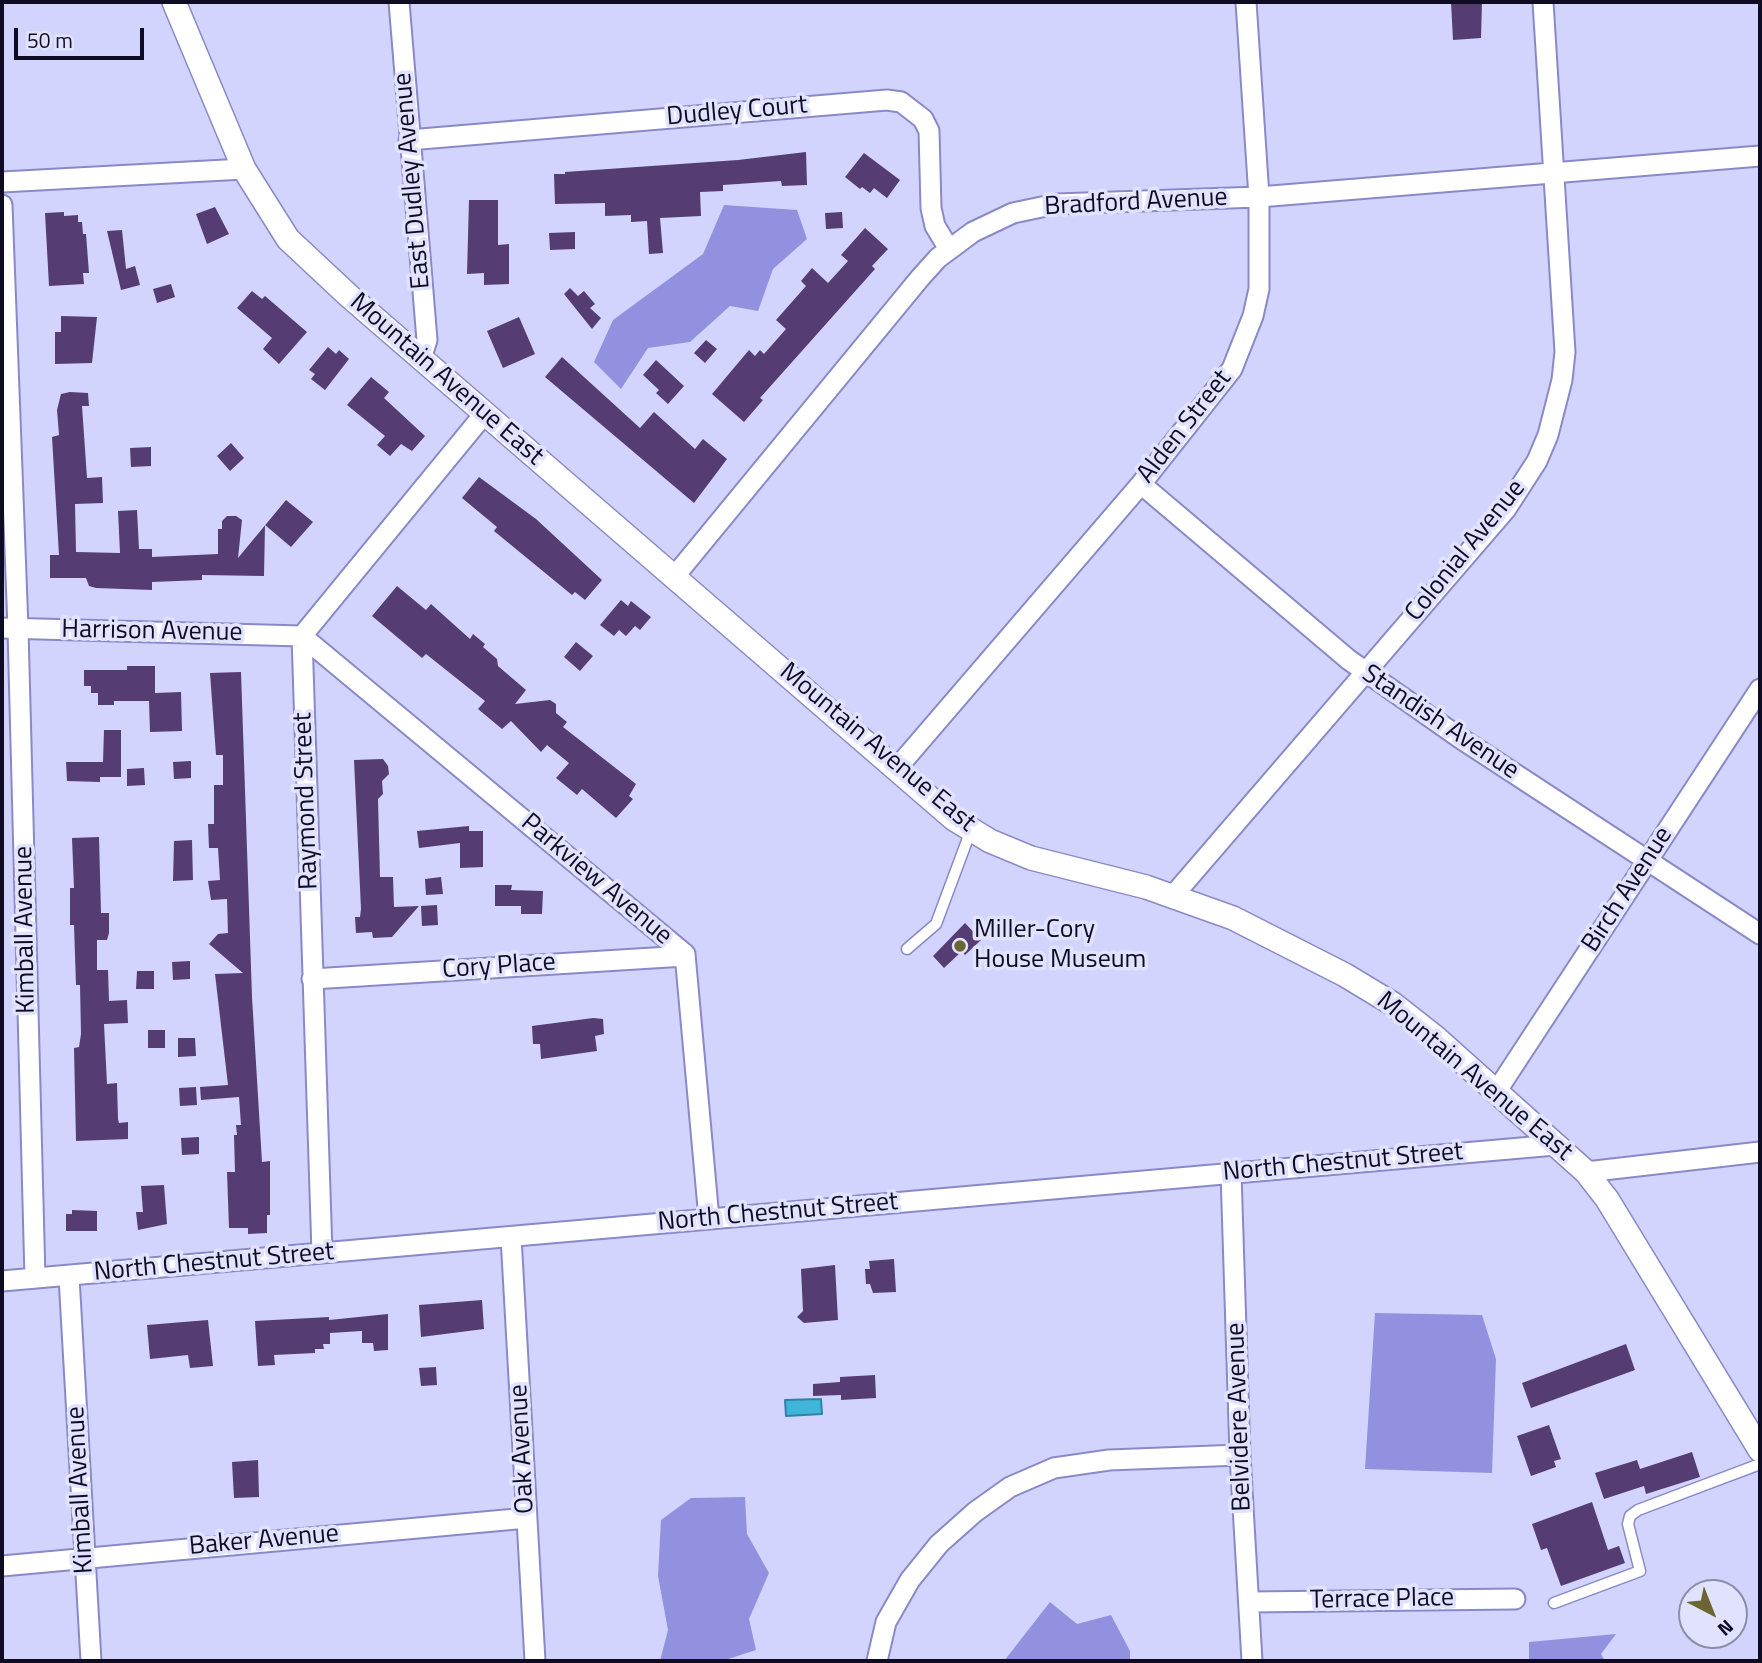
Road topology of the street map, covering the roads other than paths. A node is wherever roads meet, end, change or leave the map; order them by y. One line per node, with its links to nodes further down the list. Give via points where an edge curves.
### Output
1 (174, 2): 7 (street, Mountain Avenue East)
2 (399, 2): 5 (street, East Dudley Avenue)
3 (1246, 2): 10 (street, Alden Street)
4 (1543, 2): 8 (street, Colonial Avenue)
5 (409, 139): 12 (street, Dudley Court, via 901,102 918,114 929,131 931,208 935,226); 13 (street, East Dudley Avenue, via 427,340)
6 (1760, 156): 8 (street, Bradford Avenue)
7 (244, 169): 9 (street); 13 (street, Mountain Avenue East, via 288,239)
8 (1553, 173): 10 (street, Bradford Avenue); 19 (street, Colonial Avenue, via 1565,352 1548,435 1506,509)
9 (2, 182)
10 (1259, 197): 12 (street, Bradford Avenue, via 1055,204 993,222); 15 (street, Alden Street, via 1259,289 1244,342 1215,393)
11 (2, 205): 17 (street, Kimball Avenue)
12 (949, 249): 16 (street, Bradford Avenue, via 920,278)
13 (421, 359): 14 (street, Mountain Avenue East)
14 (485, 413): 16 (street, Mountain Avenue East); 18 (street)
15 (1141, 484): 19 (street, Standish Avenue); 21 (street, Alden Street)
16 (674, 577): 21 (street, Mountain Avenue East)
17 (10, 629): 18 (street, Harrison Avenue); 38 (street, Kimball Avenue)
18 (302, 636): 27 (street, Parkview Avenue); 28 (street, Raymond Street)
19 (1365, 672): 23 (street, Standish Avenue); 24 (street, Colonial Avenue)
20 (1760, 689): 23 (street, Birch Avenue)
21 (897, 768): 22 (street, Mountain Avenue East)
22 (971, 829): 24 (street, Mountain Avenue East, via 1031,858); 26 (lane, via 936,924)
23 (1647, 861): 25 (street, Standish Avenue); 29 (street, Birch Avenue)
24 (1172, 897): 29 (street, Mountain Avenue East, via 1233,918 1345,975 1414,1021)
25 (1760, 934)
26 (907, 949)
27 (685, 956): 28 (street, Cory Place); 34 (street, Parkview Avenue)
28 (312, 979): 36 (street, Raymond Street)
29 (1496, 1092): 30 (street, Mountain Avenue East)
30 (1555, 1145): 32 (street, Mountain Avenue East); 33 (street, North Chestnut Street)
31 (1760, 1152): 32 (street)
32 (1586, 1172): 40 (street, Mountain Avenue East)
33 (1231, 1173): 34 (street, North Chestnut Street); 41 (street, Belvidere Avenue)
34 (709, 1219): 35 (street, North Chestnut Street)
35 (511, 1237): 36 (street, North Chestnut Street); 43 (street, Oak Avenue)
36 (322, 1253): 37 (street, North Chestnut Street)
37 (69, 1277): 38 (street, North Chestnut Street); 44 (street, Kimball Avenue)
38 (35, 1278): 39 (street, North Chestnut Street)
39 (2, 1281)
40 (1760, 1450)
41 (1240, 1455): 47 (street, Belvidere Avenue); 51 (street, via 1109,1460 1054,1468 1010,1487 939,1544 910,1580 887,1622)
42 (1760, 1464): 48 (lane, via 1638,1510 1628,1524 1640,1572)
43 (527, 1518): 44 (street, Baker Avenue); 50 (street, Oak Avenue)
44 (84, 1558): 45 (street, Baker Avenue); 49 (street, Kimball Avenue)
45 (2, 1566)
46 (1515, 1599): 47 (street, Terrace Place)
47 (1250, 1602): 52 (street, Belvidere Avenue)
48 (1554, 1603)
49 (91, 1661)
50 (535, 1661)
51 (877, 1661)
52 (1252, 1661)

